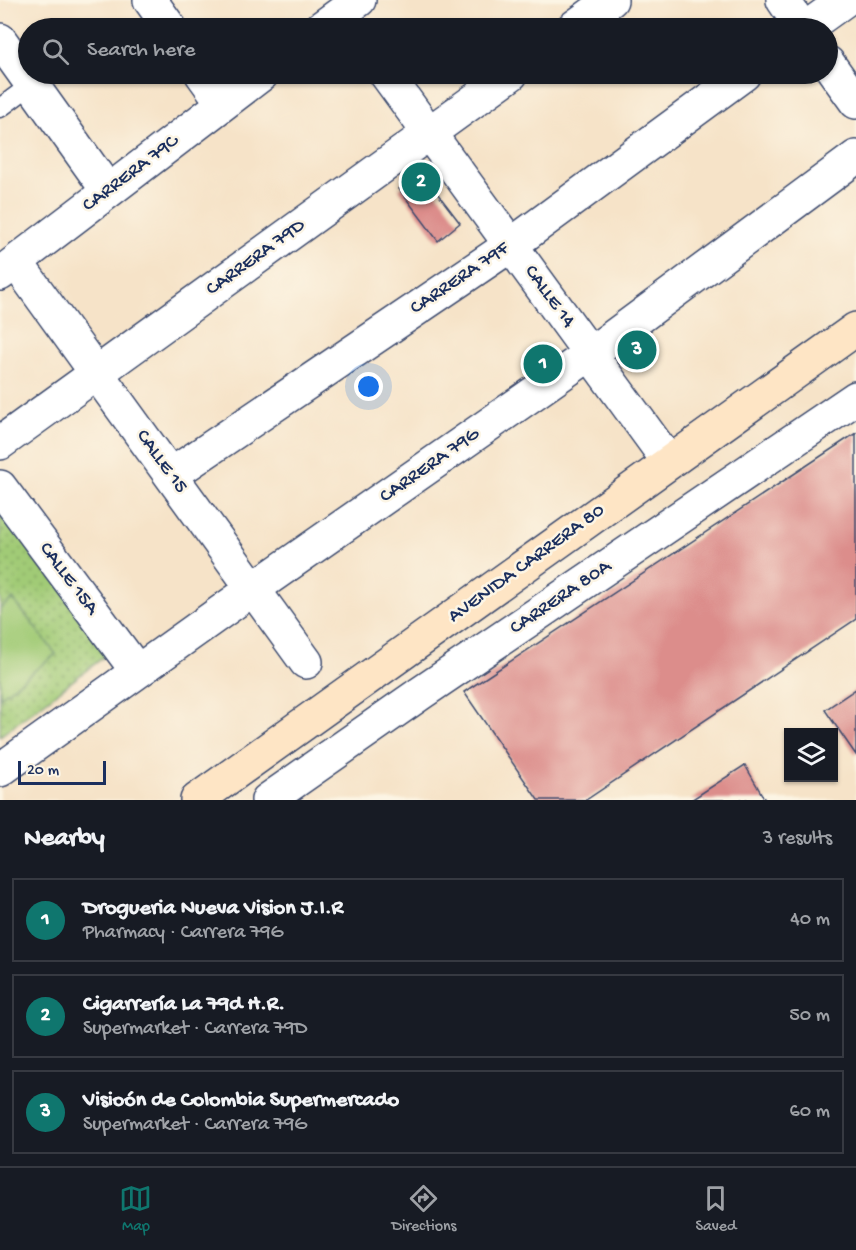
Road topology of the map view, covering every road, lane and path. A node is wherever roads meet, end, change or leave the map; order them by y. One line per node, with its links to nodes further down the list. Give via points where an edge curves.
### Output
1 (150, 0): 5 (street)
2 (612, 0): 6 (street)
3 (783, 0): 7 (street)
4 (845, 0): 8 (street)
5 (163, 18)
6 (587, 18)
7 (796, 18)
8 (819, 18)
9 (0, 40): 10 (street)
10 (18, 65)
11 (838, 77): 18 (street)
12 (32, 84): 20 (lane); 23 (street)
13 (209, 84): 19 (street)
14 (249, 84): 19 (street, CARRERA 79C)
15 (393, 84): 21 (street, CALLE 14)
16 (497, 84): 21 (street, CARRERA 79D)
17 (730, 84): 24 (street, CARRERA 79F)
18 (856, 102)
19 (223, 103): 23 (street, CARRERA 79C)
20 (0, 108)
21 (429, 133): 24 (street, CALLE 14); 28 (street, CARRERA 79D)
22 (856, 157): 27 (street, CARRERA 79G)
23 (108, 191): 25 (street, CARRERA 79C)
24 (511, 245): 27 (street, CALLE 14); 32 (street, CARRERA 79F)
25 (8, 268): 28 (street, CALLE 15)
26 (856, 328): 31 (street, AVENIDA CARRERA 80)
27 (590, 354): 31 (street, CALLE 14); 34 (street, CARRERA 79G)
28 (96, 373): 30 (street, CARRERA 79D); 32 (street, CALLE 15)
29 (856, 398): 39 (street, CARRERA 80A)
30 (0, 443)
31 (669, 462): 38 (street, AVENIDA CARRERA 80)
32 (171, 475): 34 (street, CALLE 15)
33 (0, 487): 36 (street, CALLE 15A)
34 (253, 589): 35 (street, CALLE 15); 36 (street, CARRERA 79G)
35 (306, 662)
36 (136, 671): 37 (street, CARRERA 79G)
37 (0, 770)
38 (197, 800)
39 (268, 800)

